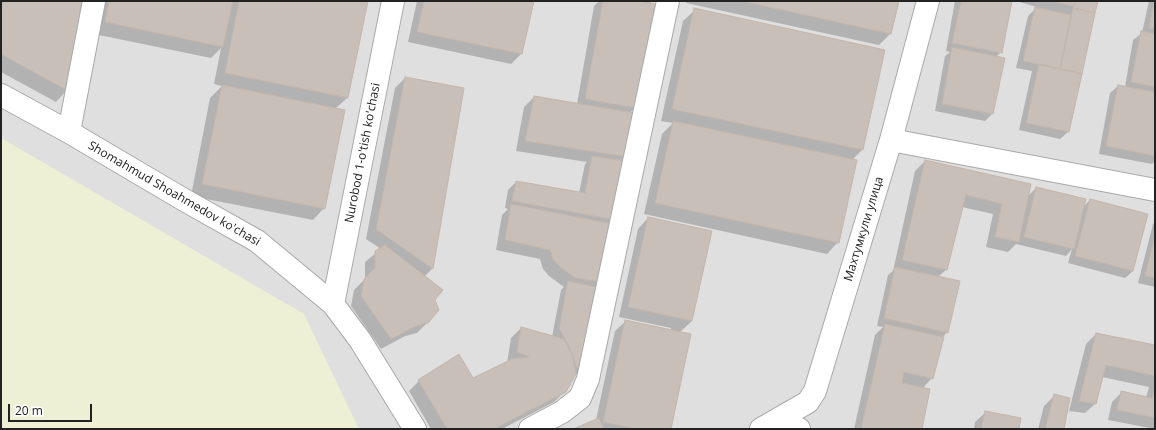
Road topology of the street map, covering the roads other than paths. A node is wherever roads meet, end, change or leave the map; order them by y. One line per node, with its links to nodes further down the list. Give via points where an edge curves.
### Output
1 (94, 1): 6 (street)
2 (393, 1): 9 (street, Nurobod 1-o'tish ko'chasi)
3 (668, 1): 12 (street, via 588,380 580,398 562,412)
4 (928, 1): 7 (street, Махтумкули улица)
5 (1, 95): 6 (street, Shomahmud Shoahmedov ko'chasi)
6 (69, 132): 9 (street, Shomahmud Shoahmedov ko'chasi, via 257,241)
7 (891, 140): 8 (street); 10 (street, Махтумкули улица, via 815,391 808,402)
8 (1155, 190)
9 (333, 304): 11 (street, Shomahmud Shoahmedov ko'chasi, via 360,340)
10 (780, 418): 13 (street, Махтумкули улица); 14 (street)
11 (415, 429)
12 (530, 429)
13 (761, 429)
14 (799, 429)

